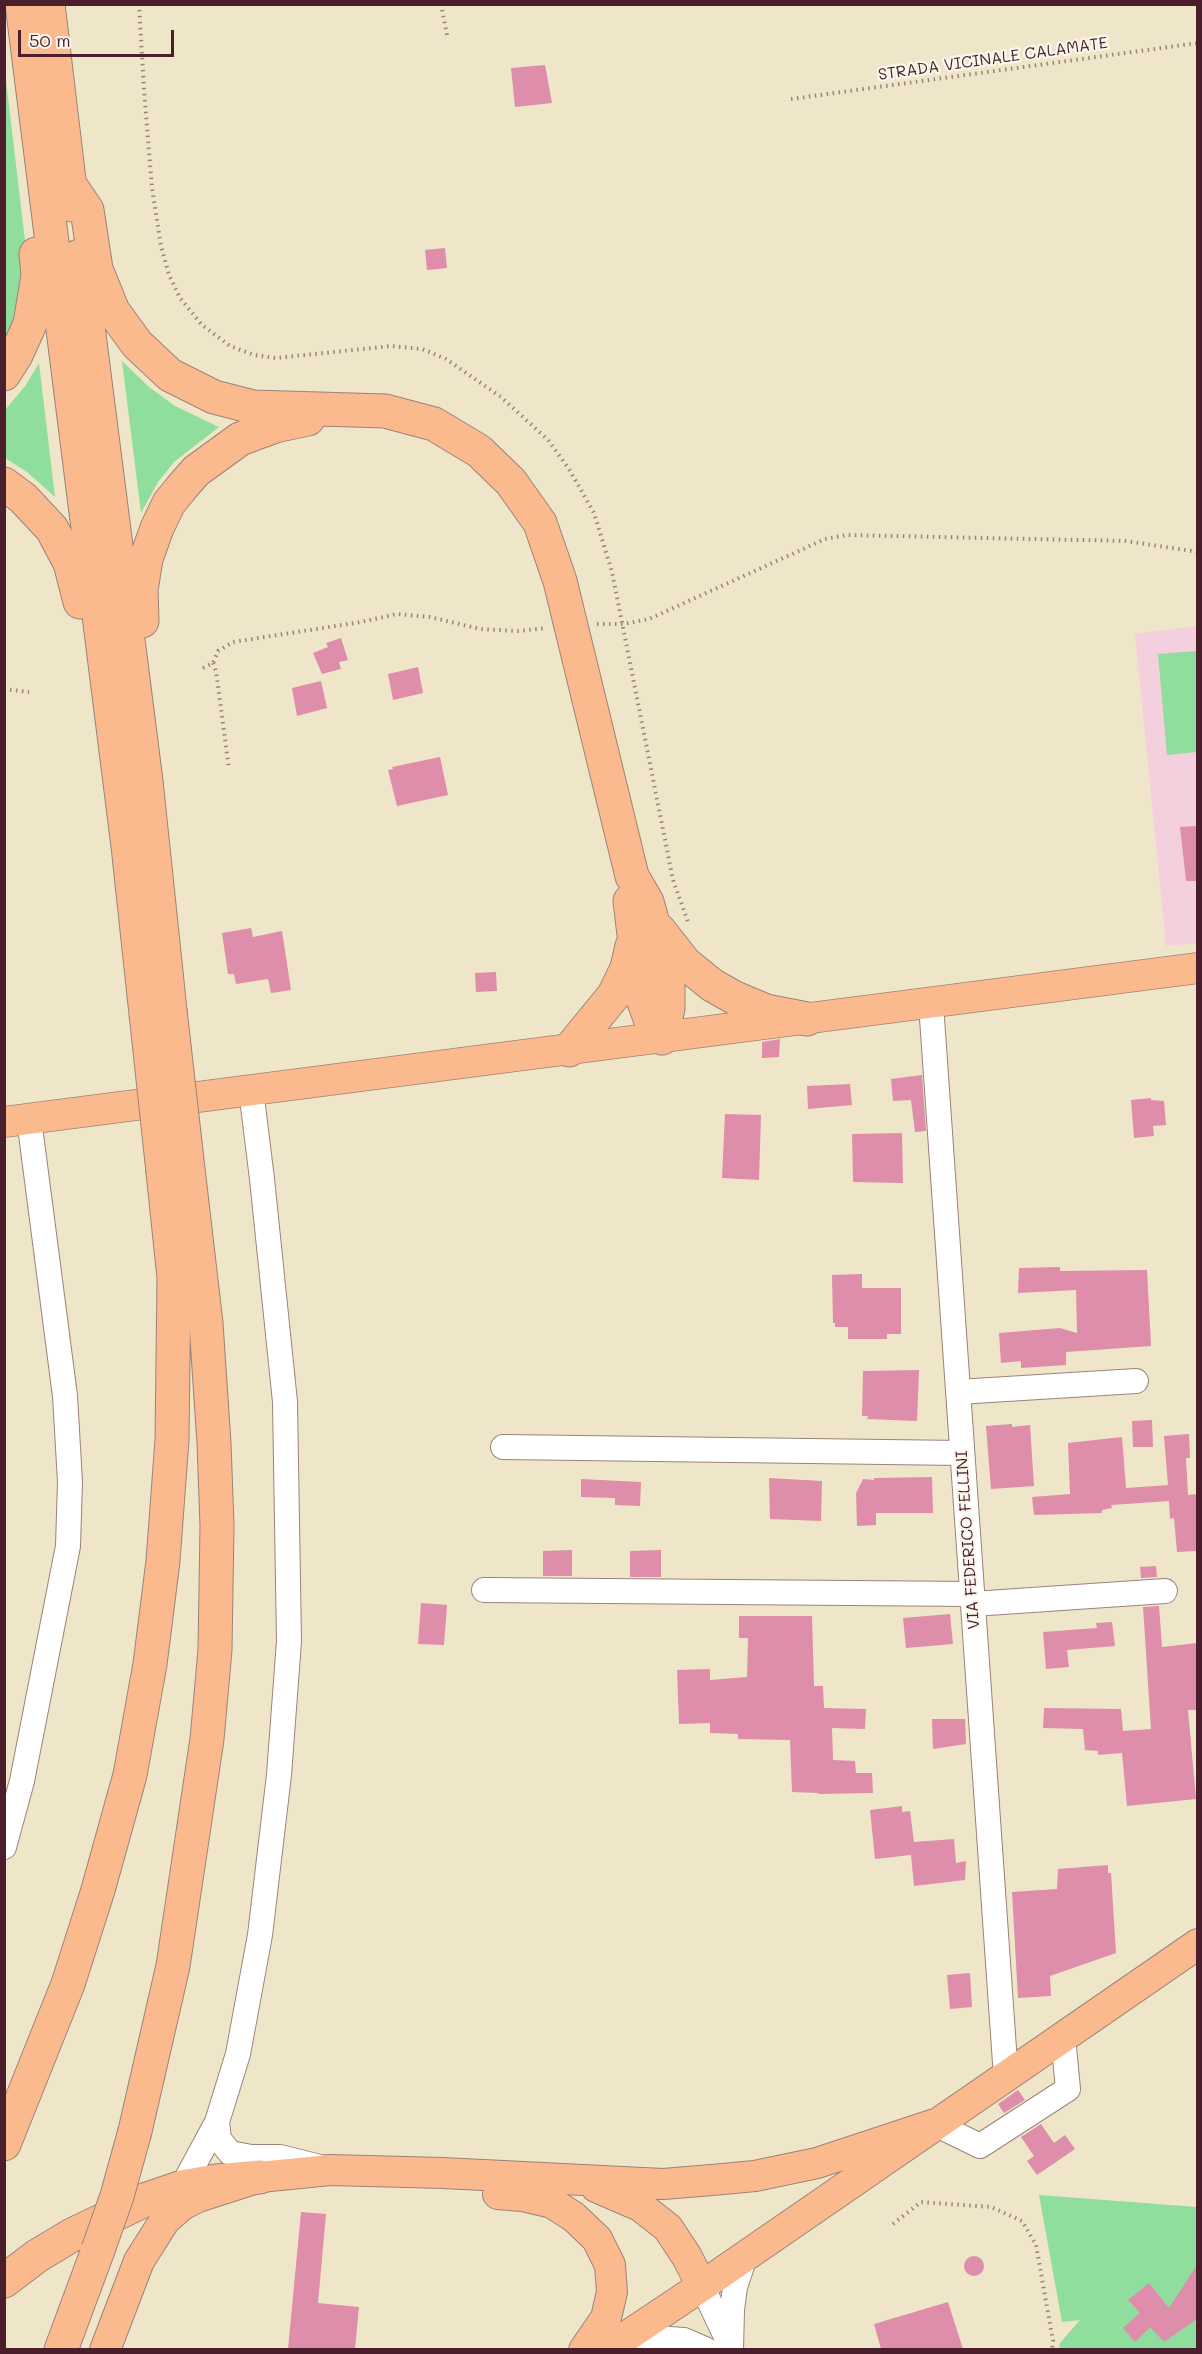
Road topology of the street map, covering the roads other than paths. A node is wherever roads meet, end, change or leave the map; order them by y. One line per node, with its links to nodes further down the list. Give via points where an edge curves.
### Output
1 (31, 7): 2 (highway); 3 (highway, via 15,74 38,275 30,324); 7 (highway)
2 (70, 184): 4 (highway, via 87,210 96,268 113,311 137,344 170,375 214,397 253,407); 6 (highway)
3 (4, 374)
4 (349, 410): 6 (highway, via 275,426 240,439 196,471 169,503 146,559 141,590 154,702); 8 (highway, via 385,411 434,424 479,451 511,482 540,523 560,581 632,876 630,904)
5 (4, 484): 7 (highway, via 52,529 70,563 79,596 98,742)
6 (146, 781): 11 (highway)
7 (125, 826): 11 (highway)
8 (643, 929): 12 (highway, via 712,985 735,998 766,1011); 13 (highway, via 641,993); 14 (highway, via 614,995)
9 (1197, 968): 10 (main road)
10 (931, 1004): 12 (main road); 19 (street, VIA FEDERICO FELLINI)
11 (158, 1012): 17 (highway, bridge)
12 (807, 1019): 13 (main road)
13 (662, 1038): 14 (main road)
14 (568, 1050): 15 (main road)
15 (251, 1090): 16 (main road); 29 (street, via 285,1402 289,1641 279,1775 260,1935 238,2054)
16 (17, 1121): 25 (street, via 65,1396 70,1482 68,1546 22,1780)
17 (175, 1170): 31 (highway, via 172,1430 163,1561 150,1664 130,1775 98,1890 68,1984); 41 (highway, bridge, via 206,1323 214,1443 218,1526 215,1650 207,1739 173,1966 135,2131 117,2196)
18 (1136, 1381): 19 (street)
19 (958, 1392): 21 (street, VIA FEDERICO FELLINI)
20 (503, 1448): 21 (street)
21 (962, 1453): 24 (street, VIA FEDERICO FELLINI)
22 (484, 1590): 24 (street)
23 (1165, 1592): 24 (street)
24 (972, 1599): 28 (street, VIA FEDERICO FELLINI)
25 (4, 1846)
26 (1197, 1944): 27 (main road)
27 (1063, 2037): 28 (main road); 30 (street, via 1068,2090 980,2146)
28 (1006, 2077): 30 (main road)
29 (218, 2122): 32 (street, via 219,2139 231,2153 280,2157); 36 (street)
30 (934, 2124): 35 (main road, via 817,2163 755,2176 663,2184); 37 (main road)
31 (4, 2144)
32 (330, 2170): 33 (main road); 34 (main road)
33 (443, 2173): 35 (main road); 40 (main road, via 487,2194 552,2203 574,2217 597,2240 610,2265 612,2292)
34 (260, 2177): 36 (highway); 42 (main road, via 198,2197 165,2220 139,2261)
35 (582, 2181): 39 (main road, via 640,2206 668,2228)
36 (182, 2187): 38 (highway, via 72,2235)
37 (747, 2254): 39 (main road); 44 (street, via 735,2288)
38 (4, 2281)
39 (702, 2286): 40 (main road); 44 (street)
40 (601, 2348): 43 (street, via 655,2338 684,2340)
41 (61, 2349)
42 (105, 2349)
43 (707, 2349)
44 (731, 2349)

